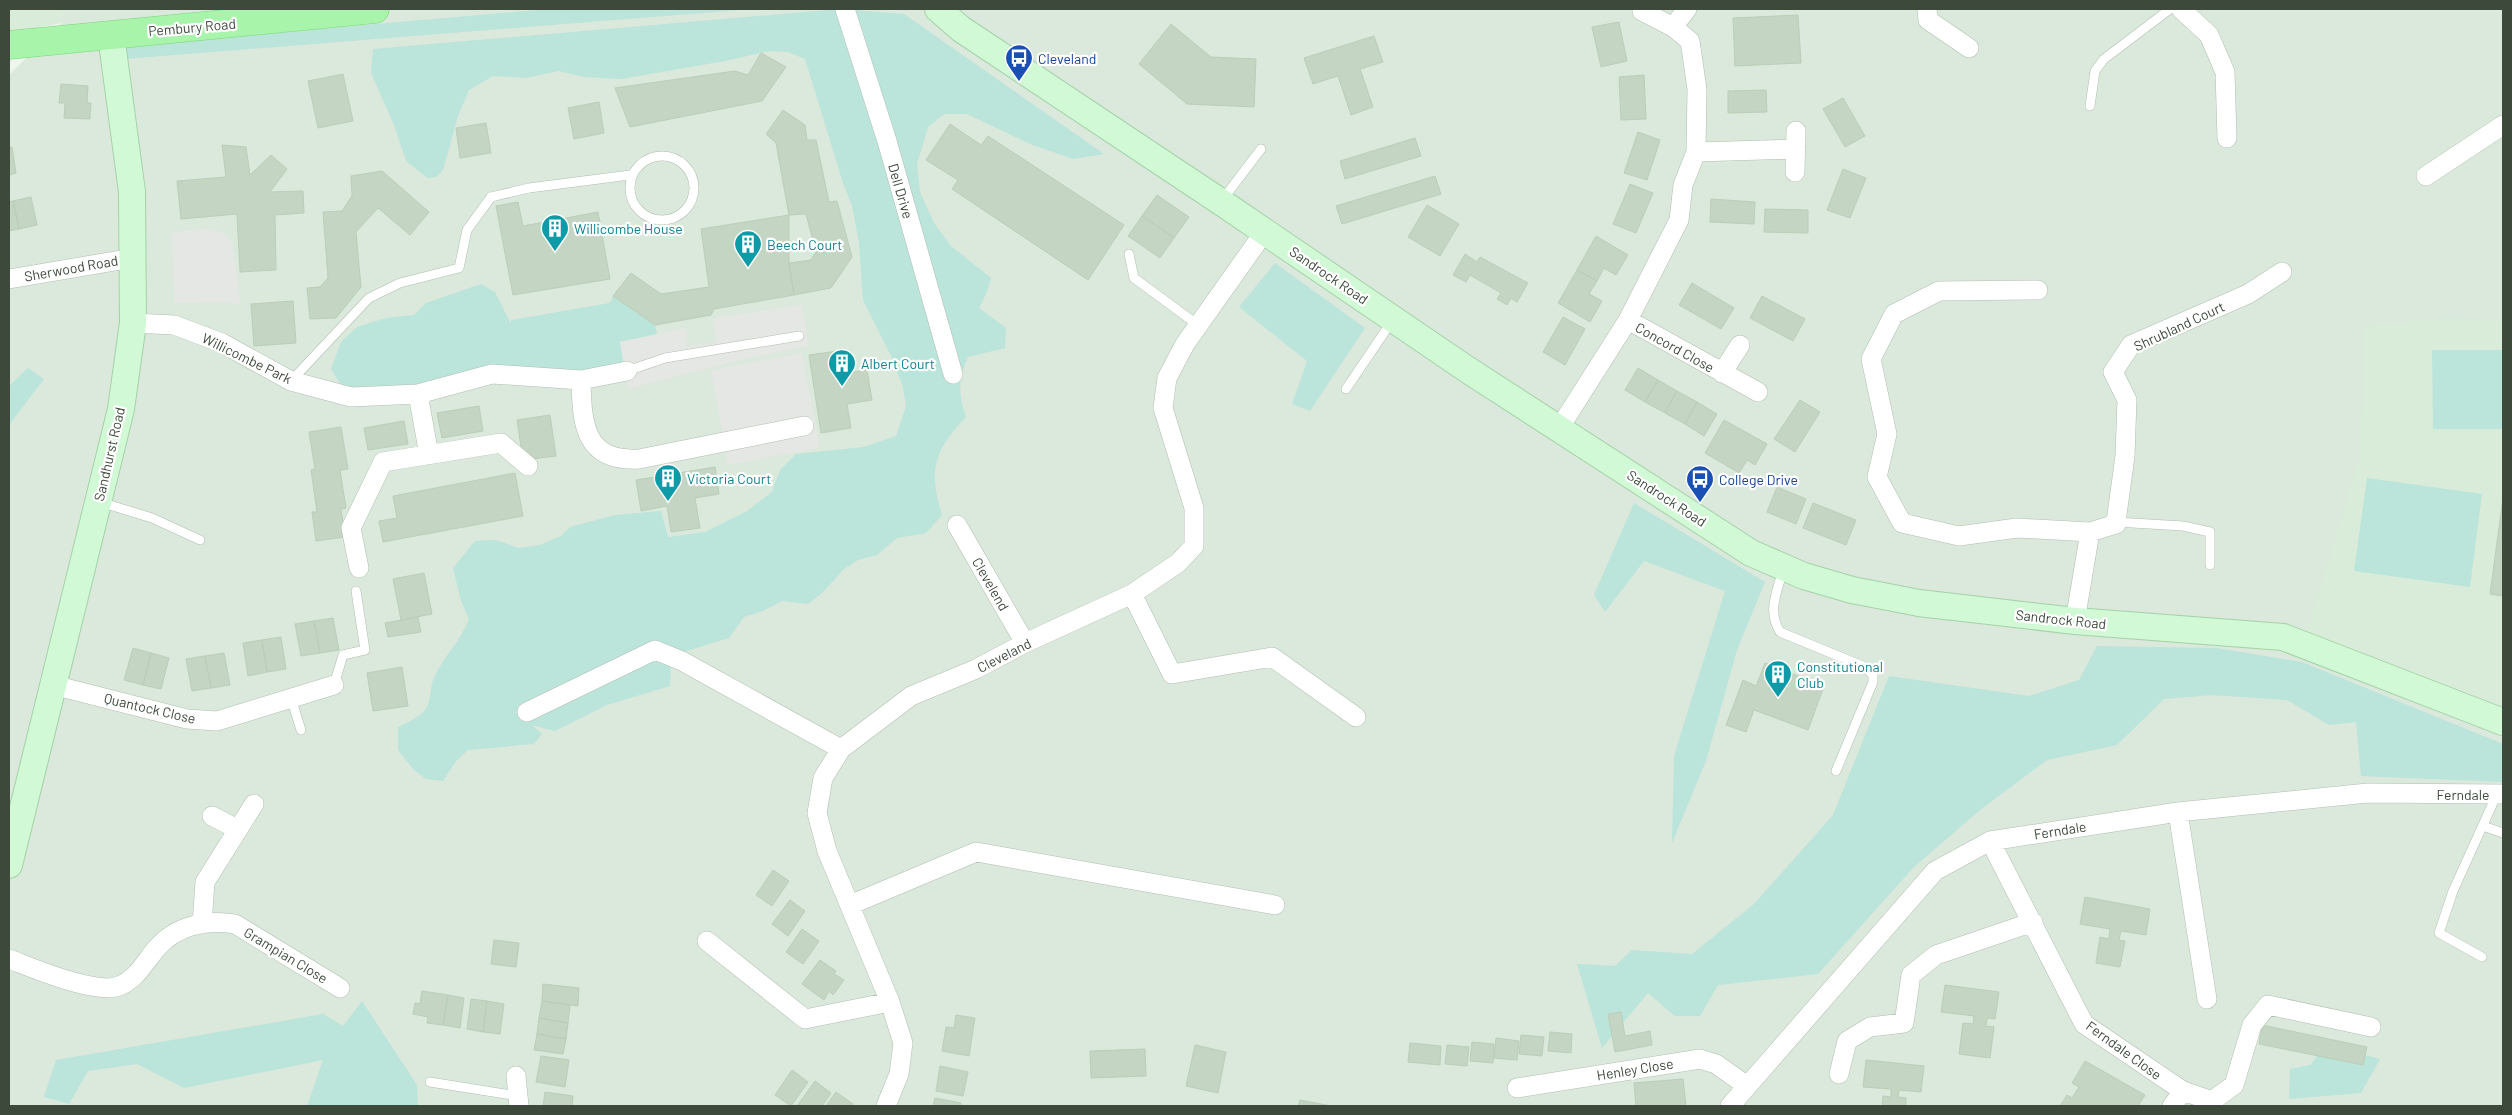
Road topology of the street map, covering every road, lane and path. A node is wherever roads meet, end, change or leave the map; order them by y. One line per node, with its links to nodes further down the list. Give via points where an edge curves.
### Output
1 (375, 9): 10 (main road, Pembury Road)
2 (845, 9): 36 (street, Dell Drive, via 887,141)
3 (938, 9): 21 (street, Sandrock Road, via 961,30)
4 (1687, 9): 9 (street)
5 (1927, 9): 12 (street, via 1928,20)
6 (2170, 9): 13 (lane, via 2104,59 2095,71)
7 (2181, 9): 15 (street, via 2209,35 2225,72)
8 (1642, 11): 9 (street)
9 (1673, 27): 17 (street, via 1690,41 1697,89)
10 (111, 35): 11 (main road, Pembury Road); 24 (street, Sandhurst Road, via 132,192)
11 (9, 45)
12 (1969, 48)
13 (2090, 106)
14 (2503, 125): 20 (street)
15 (2227, 138)
16 (1261, 148): 21 (lane)
17 (1696, 152): 18 (street, via 1796,140); 29 (street, via 1683,185 1678,220)
18 (1795, 172)
19 (630, 175): 19 (lane, via 632,204 642,215 653,220 677,217 692,201 694,184 691,173 678,159 655,155 636,165); 38 (lane, via 529,188 491,197 467,230 459,268 400,283 369,298)
20 (2426, 176)
21 (1221, 202): 22 (street, Sandrock Road)
22 (1265, 231): 28 (street, Sandrock Road); 31 (street, Cleveland)
23 (1130, 254): 31 (lane, via 1134,278)
24 (133, 258): 26 (street, Sherwood Road); 30 (street, Sandhurst Road)
25 (2282, 272): 47 (street, Shrubland Court, via 2248,294 2132,345 2113,372 2127,400 2126,456)
26 (9, 279)
27 (2038, 290): 49 (street, via 1939,291 1894,314 1871,358 1887,434 1877,477 1902,523 1959,536 2017,528)
28 (1393, 319): 39 (lane); 43 (street, Sandrock Road, via 1482,380)
29 (1628, 320): 35 (street, Concord Close); 43 (street)
30 (133, 323): 38 (street, Willicombe Park, via 174,325 222,344); 46 (street, Sandhurst Road, via 121,409)
31 (1198, 324): 55 (street, Cleveland, via 1167,378 1163,408 1194,508 1194,546 1178,563)
32 (799, 336): 34 (lane, via 665,358)
33 (1740, 345): 35 (street, Concord Close)
34 (627, 371): 37 (street, Willicombe Park)
35 (1722, 373): 40 (street, Concord Close)
36 (952, 374)
37 (580, 380): 41 (street, Willicombe Park, via 492,374); 42 (street, via 585,430 594,444 621,460 639,460)
38 (291, 381): 41 (street, Willicombe Park, via 351,397)
39 (1346, 389)
40 (1758, 392)
41 (418, 394): 44 (street)
42 (804, 426)
43 (1560, 427): 52 (street, Sandrock Road, via 1750,553)
44 (429, 455): 45 (street, via 501,444); 53 (street, via 383,462 351,528)
45 (528, 466)
46 (98, 502): 50 (lane, via 152,518); 58 (street, Sandhurst Road)
47 (2116, 522): 49 (street); 51 (lane, via 2183,526 2210,532)
48 (957, 525): 57 (street, Clevelend)
49 (2090, 532): 56 (street)
50 (200, 540)
51 (2210, 566)
52 (1784, 567): 56 (street, Sandrock Road, via 1852,590 1918,603); 66 (lane, via 1773,621 1780,632 1865,667 1873,675 1873,682)
53 (359, 568)
54 (356, 591): 59 (lane, via 365,650 343,655)
55 (1132, 594): 57 (street, Cleveland); 62 (street, via 1172,674 1272,657)
56 (2075, 622): 63 (street, Sandrock Road, via 2283,637)
57 (1025, 643): 65 (street, Cleveland, via 976,669 911,696)
58 (53, 685): 60 (street, Quantock Close, via 187,719 217,721); 75 (street, Sandhurst Road)
59 (334, 685): 60 (street, Quantock Close)
60 (291, 698): 64 (lane)
61 (527, 712): 65 (street, via 655,650 682,661)
62 (1356, 717)
63 (2503, 722)
64 (301, 730)
65 (841, 749): 76 (street, Cleveland, via 823,778 817,814 827,851)
66 (1836, 771)
67 (2500, 794): 69 (street, Ferndale, via 2368,794); 71 (lane)
68 (254, 804): 72 (street)
69 (2178, 812): 74 (street, Ferndale); 84 (street)
70 (212, 816): 72 (street)
71 (2483, 826): 73 (lane); 81 (lane, via 2453,891 2439,933)
72 (237, 829): 79 (street, via 205,882)
73 (2503, 833)
74 (1990, 841): 78 (street, Ferndale Close); 90 (street, Ferndale, via 1935,871)
75 (9, 865)
76 (850, 905): 77 (street, via 976,852); 85 (street, Cleveland)
77 (1274, 905)
78 (2032, 922): 87 (street, via 1936,954 1911,975 1904,1023 1870,1027 1847,1041); 92 (street, Ferndale Close, via 2084,1024)
79 (202, 924): 82 (street, Grampian Close, via 177,930 156,948 142,971 118,986 86,986); 83 (street, Grampian Close, via 219,921 235,924)
80 (707, 941): 85 (street, via 805,1020)
81 (2482, 957)
82 (9, 959)
83 (340, 988)
84 (2207, 999)
85 (890, 1002): 94 (street, Cleveland, via 903,1043 899,1074)
86 (2370, 1027): 92 (street, Ferndale Close, via 2268,1005 2252,1025 2234,1084 2212,1101)
87 (1839, 1074)
88 (516, 1076): 93 (street)
89 (430, 1082): 93 (lane)
90 (1746, 1086): 91 (street, Henley Close, via 1716,1064 1700,1059); 95 (street, Ferndale)
91 (1517, 1088)
92 (2177, 1099)
93 (519, 1101)
94 (886, 1106)
95 (1730, 1106)

